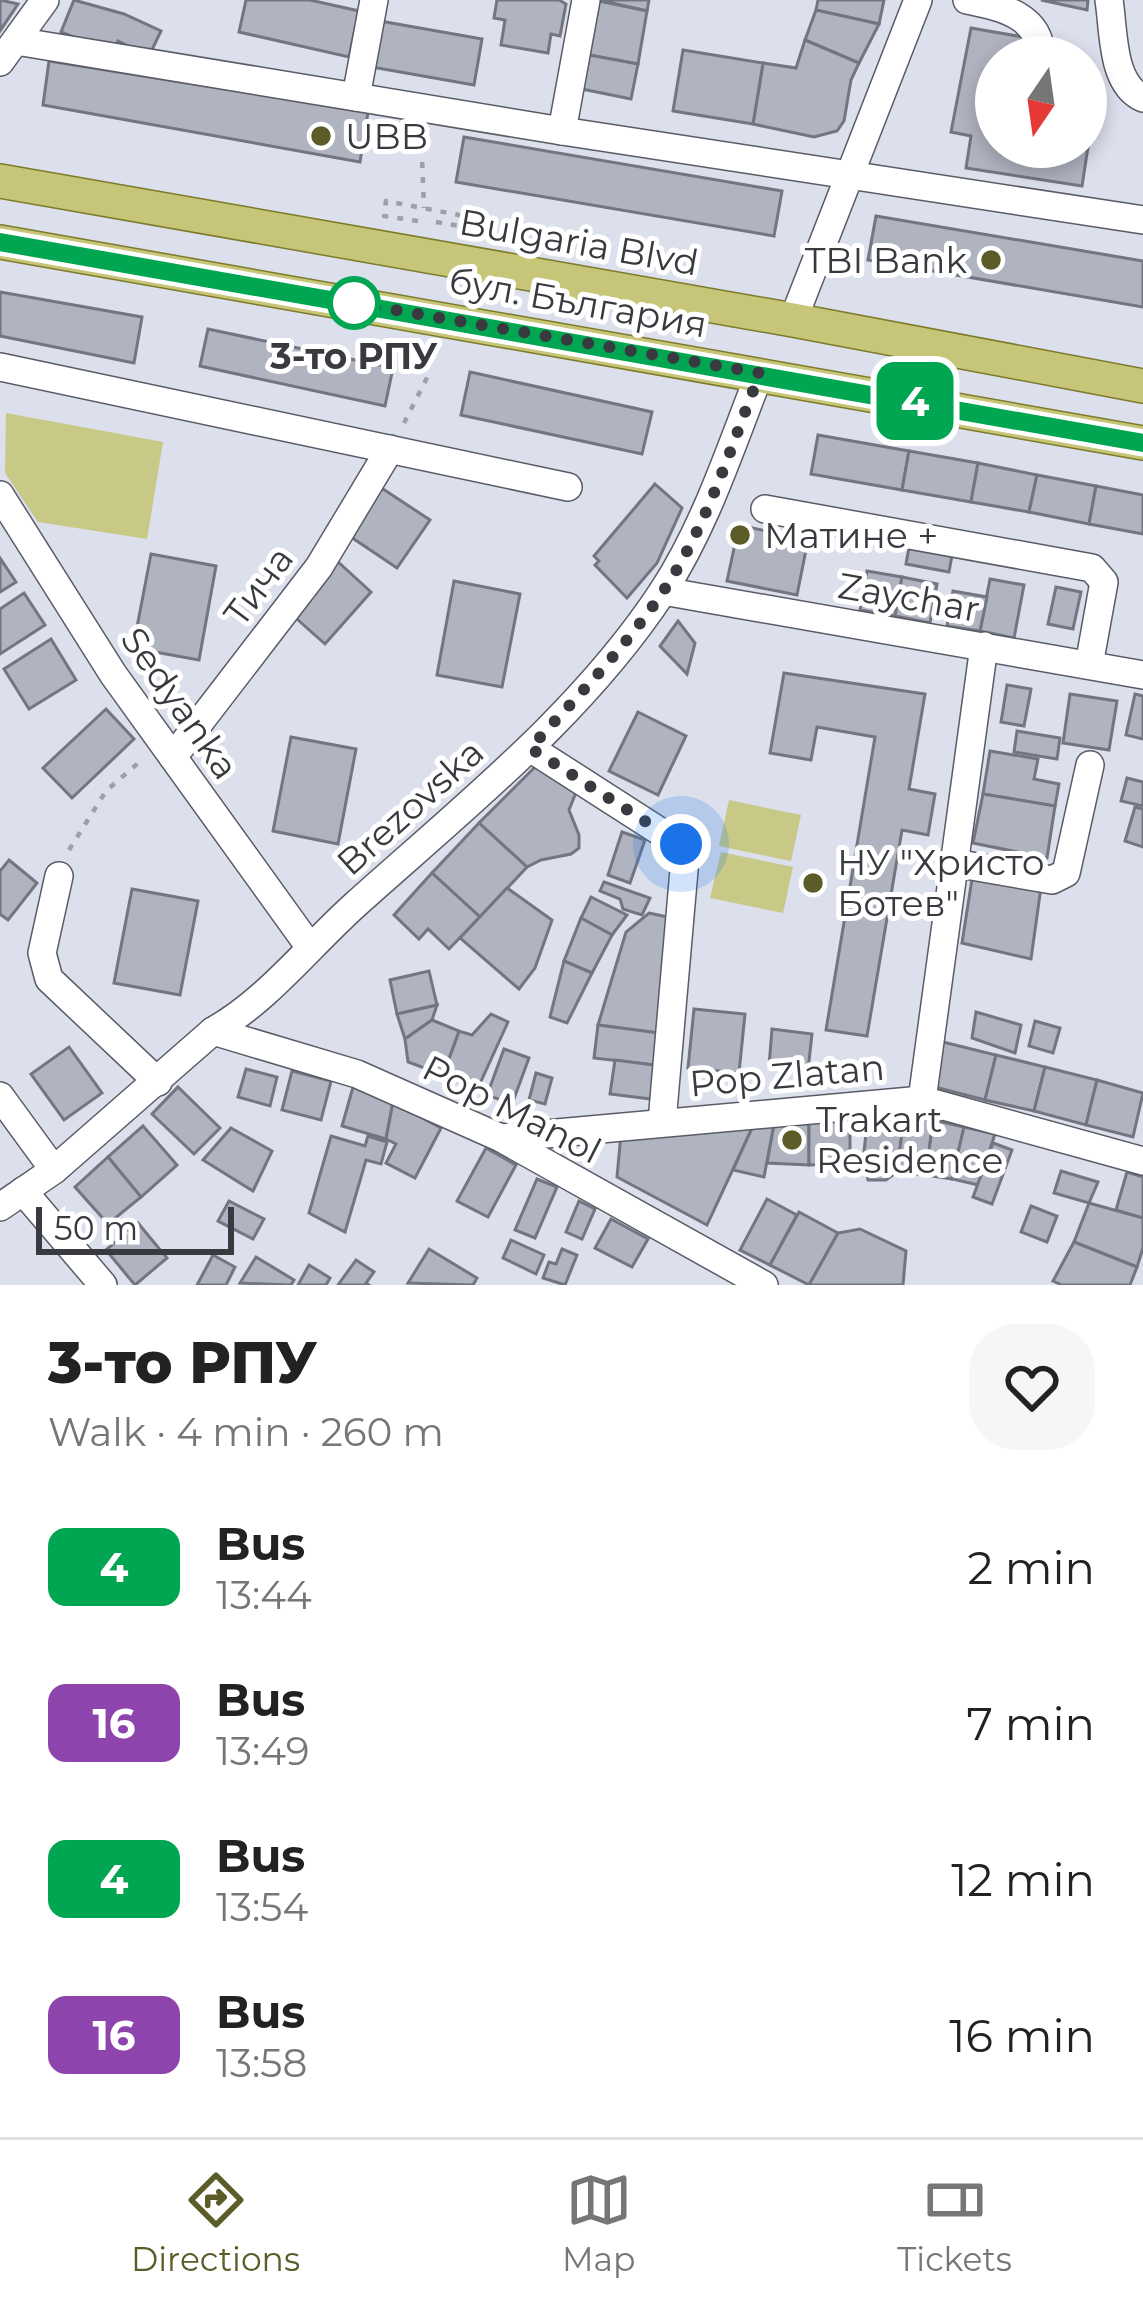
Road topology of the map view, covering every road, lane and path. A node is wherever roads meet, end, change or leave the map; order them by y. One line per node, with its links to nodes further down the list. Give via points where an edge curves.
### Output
1 (45, 0): 8 (street)
2 (374, 0): 9 (street)
3 (586, 0): 12 (street)
4 (918, 0): 13 (street)
5 (967, 0): 7 (street, via 999,6 1031,23)
6 (1108, 0): 10 (street, via 1122,80)
7 (1037, 36)
8 (8, 51): 9 (street)
9 (356, 97): 11 (street)
10 (1143, 98)
11 (419, 108): 12 (street); 15 (path)
12 (562, 131): 13 (street)
13 (851, 174): 17 (street); 20 (street)
14 (0, 181): 20 (main road, Bulgaria Blvd)
15 (424, 208): 16 (path, via 386,202 384,216); 18 (path, via 485,220 483,230)
16 (418, 220)
17 (1143, 220)
18 (436, 223)
19 (0, 242): 23 (main road, бул. България)
20 (793, 320): 24 (main road, Bulgaria Blvd)
21 (0, 367): 26 (street)
22 (431, 370): 26 (path)
23 (760, 373): 25 (main road, бул. България); 30 (street, Brezovska)
24 (1143, 386)
25 (1143, 443)
26 (390, 449): 27 (street); 35 (street, Тича, via 319,567)
27 (568, 487)
28 (0, 495): 35 (street, Sedyanka)
29 (765, 508): 32 (street, via 1092,568 1104,582)
30 (663, 591): 31 (street, Zaychar); 34 (street, Brezovska)
31 (984, 646): 32 (street, Zaychar); 37 (street)
32 (1089, 665): 33 (street, Zaychar)
33 (1143, 675)
34 (530, 748): 39 (street, Brezovska); 44 (street, via 681,844)
35 (168, 751): 38 (path, via 125,771 106,791); 39 (street, Sedyanka)
36 (1090, 765): 37 (street, via 1066,873 1052,880)
37 (954, 863): 43 (street)
38 (59, 876): 41 (street, via 42,952 50,979)
39 (309, 946): 40 (street, Brezovska, via 243,1014)
40 (213, 1031): 41 (street, Brezovska); 45 (street, Pop Manol, via 357,1074)
41 (158, 1082): 47 (street, Brezovska)
42 (0, 1096): 47 (street)
43 (922, 1100): 44 (street, Pop Zlatan); 46 (street, Pop Zlatan)
44 (662, 1122): 45 (street, Pop Zlatan)
45 (501, 1138): 50 (street, Pop Manol)
46 (1143, 1161)
47 (54, 1170): 48 (street, Brezovska)
48 (12, 1199): 49 (street)
49 (103, 1285)
50 (764, 1285)

